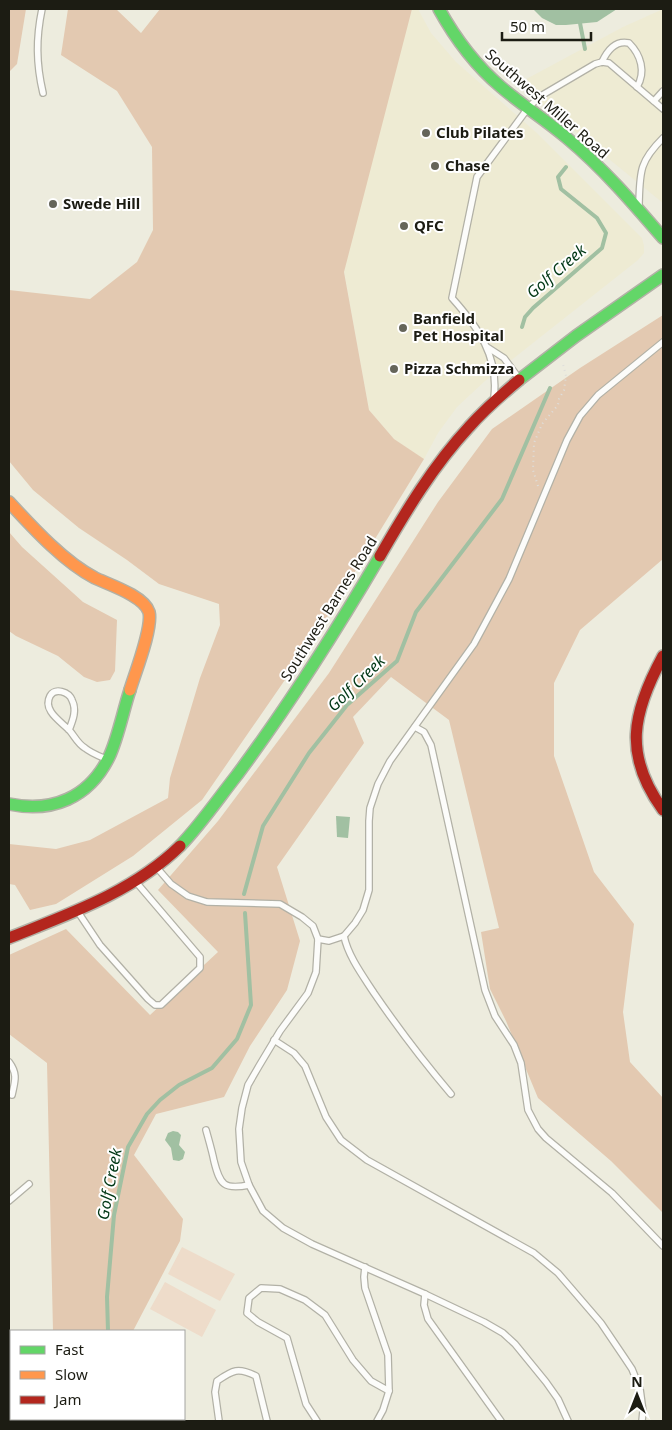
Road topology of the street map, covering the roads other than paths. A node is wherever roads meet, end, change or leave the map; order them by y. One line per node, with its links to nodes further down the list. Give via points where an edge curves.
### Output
1 (42, 9): 6 (lane, via 36,57)
2 (438, 9): 8 (main road, Southwest Miller Road, via 451,31 484,71)
3 (602, 62): 4 (lane, via 609,63); 4 (lane, via 611,48 619,43 629,44 643,68); 8 (lane, via 539,98)
4 (637, 87): 7 (lane)
5 (663, 91): 7 (lane)
6 (43, 93)
7 (654, 101): 9 (lane)
8 (528, 108): 11 (main road, Southwest Miller Road, via 569,140); 15 (lane, via 477,177 452,298)
9 (663, 109)
10 (663, 138): 11 (lane, via 652,149 640,172)
11 (638, 208): 12 (main road, Southwest Miller Road)
12 (663, 238)
13 (663, 275): 16 (main road, Southwest Barnes Road)
14 (663, 342): 20 (lane, via 598,395 580,416 509,579 474,644)
15 (488, 347): 16 (lane, via 504,358); 17 (lane, via 496,381)
16 (520, 380): 17 (main road, Southwest Barnes Road)
17 (493, 404): 25 (main road, Southwest Barnes Road, via 435,468 341,620 251,756 192,834)
18 (9, 502): 22 (main road, via 71,561 107,585 139,600 150,615)
19 (663, 656): 24 (main road, via 644,694 636,726 636,755 642,780)
20 (415, 727): 28 (lane, via 378,784 370,808 369,890 363,910); 39 (lane, via 424,732 431,745 485,990 495,1016 518,1053 528,1110 546,1138 612,1193)
21 (68, 730): 21 (lane, via 74,714 72,699 57,691 50,696 49,704 54,716); 22 (lane, via 85,748)
22 (108, 760): 23 (main road, via 94,782 61,804 40,808)
23 (9, 804)
24 (663, 810)
25 (156, 867): 26 (main road, Southwest Barnes Road); 30 (lane, via 171,884 188,896 207,902 280,904 313,926)
26 (135, 880): 27 (main road, Southwest Barnes Road); 27 (lane, via 200,957 200,968 161,1005 148,1000 100,945)
27 (76, 911): 29 (main road, Southwest Barnes Road)
28 (344, 936): 30 (lane, via 329,941); 33 (lane, via 346,945 381,1003 420,1058)
29 (9, 938)
30 (318, 939): 31 (lane, via 316,972 308,993)
31 (274, 1040): 37 (lane, via 248,1086 242,1108 239,1129 241,1162); 49 (lane, via 294,1053 305,1066 326,1117 341,1140 367,1160 534,1253 558,1273 601,1323 632,1369 640,1389)
32 (9, 1062): 34 (lane, via 15,1077)
33 (451, 1094)
34 (12, 1095)
35 (206, 1130): 37 (lane, via 219,1179 237,1188)
36 (29, 1184): 38 (lane)
37 (249, 1185): 40 (lane, via 264,1211 282,1228)
38 (9, 1201)
39 (663, 1246)
40 (365, 1267): 41 (lane); 42 (lane, via 365,1288 370,1308 388,1355)
41 (425, 1294): 47 (lane, via 428,1319); 48 (lane, via 484,1322 515,1344 558,1398)
42 (389, 1391): 45 (lane, via 372,1381 353,1360 325,1315 305,1300 280,1289 261,1288 249,1298 248,1312 258,1322 287,1338 306,1404); 46 (lane)
43 (219, 1421): 44 (lane, via 215,1392 217,1381 230,1372 244,1370 256,1376)
44 (267, 1421)
45 (317, 1421)
46 (378, 1421)
47 (501, 1421)
48 (568, 1421)
49 (642, 1421)

